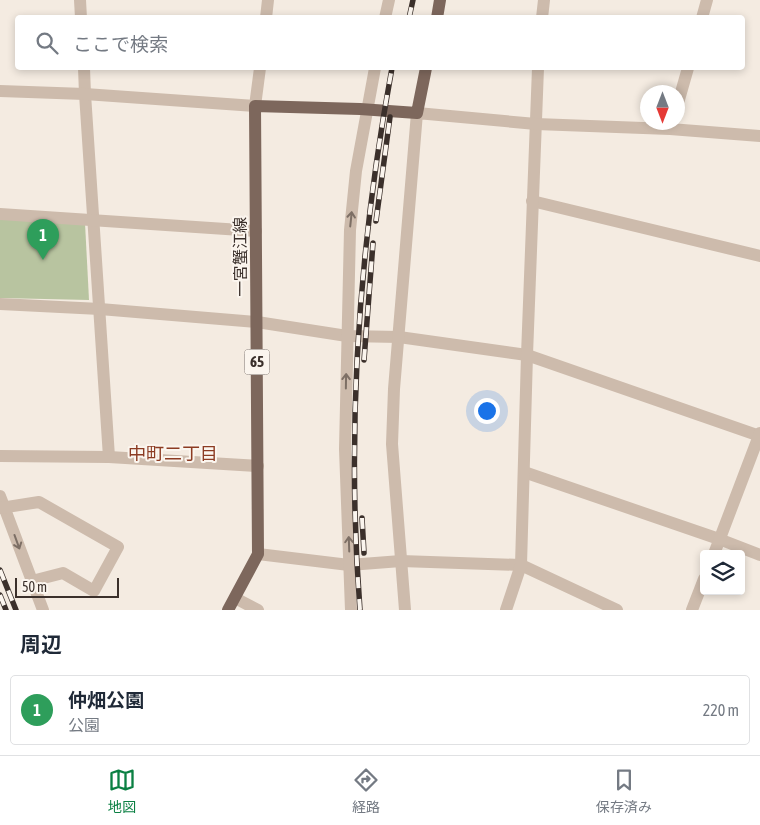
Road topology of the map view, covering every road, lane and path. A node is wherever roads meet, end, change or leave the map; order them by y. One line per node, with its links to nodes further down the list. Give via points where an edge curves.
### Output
1 (80, 0): 7 (street)
2 (268, 0): 8 (street)
3 (389, 0): 9 (street)
4 (440, 0): 10 (main road)
5 (544, 0): 11 (street)
6 (707, 0): 12 (street)
7 (81, 15)
8 (266, 15)
9 (386, 15)
10 (437, 15)
11 (542, 15)
12 (703, 15)
13 (84, 70): 21 (street)
14 (260, 70): 22 (street)
15 (375, 70): 23 (street)
16 (426, 70): 24 (main road)
17 (538, 70): 25 (street)
18 (687, 70): 19 (street)
19 (683, 85)
20 (0, 91): 21 (street)
21 (85, 94): 22 (street); 31 (street)
22 (256, 106): 23 (main road); 32 (main road, 一宮蟹江線 / 65)
23 (367, 109): 24 (main road); 37 (street, one-way to 23, via 350,230)
24 (417, 113): 25 (street); 38 (street)
25 (536, 124): 26 (street); 29 (street)
26 (640, 126)
27 (685, 128): 28 (street)
28 (760, 136)
29 (532, 201): 33 (street); 39 (street)
30 (0, 214): 31 (street)
31 (94, 220): 32 (street); 35 (street)
32 (256, 231): 36 (main road, 一宮蟹江線 / 65)
33 (760, 256)
34 (0, 304): 35 (street)
35 (100, 310): 36 (street); 42 (street)
36 (257, 322): 37 (street); 43 (main road, 一宮蟹江線 / 65)
37 (347, 336): 38 (street); 51 (street, one-way to 37, via 345,449)
38 (399, 337): 39 (street); 50 (street, via 392,444)
39 (527, 355): 40 (street); 44 (street)
40 (760, 435): 46 (street)
41 (0, 456): 42 (street)
42 (109, 457): 43 (street)
43 (258, 466): 48 (main road, 一宮蟹江線 / 65)
44 (524, 472): 46 (street); 52 (street)
45 (1, 504): 53 (street, one-way to 53); 53 (street, via 39,502 118,547 94,591 63,573)
46 (719, 539): 47 (street); 49 (street)
47 (715, 550)
48 (258, 554): 51 (street); 55 (main road, 一宮蟹江線 / 65)
49 (760, 555)
50 (401, 561): 51 (street); 52 (street); 60 (street)
51 (349, 565): 59 (street)
52 (521, 565): 61 (street); 62 (street)
53 (32, 580): 56 (street)
54 (700, 589): 63 (street)
55 (235, 598): 57 (main road, 一宮蟹江線 / 65); 58 (street)
56 (43, 610)
57 (228, 610)
58 (258, 610)
59 (351, 610)
60 (405, 610)
61 (506, 610)
62 (617, 610)
63 (692, 610)

